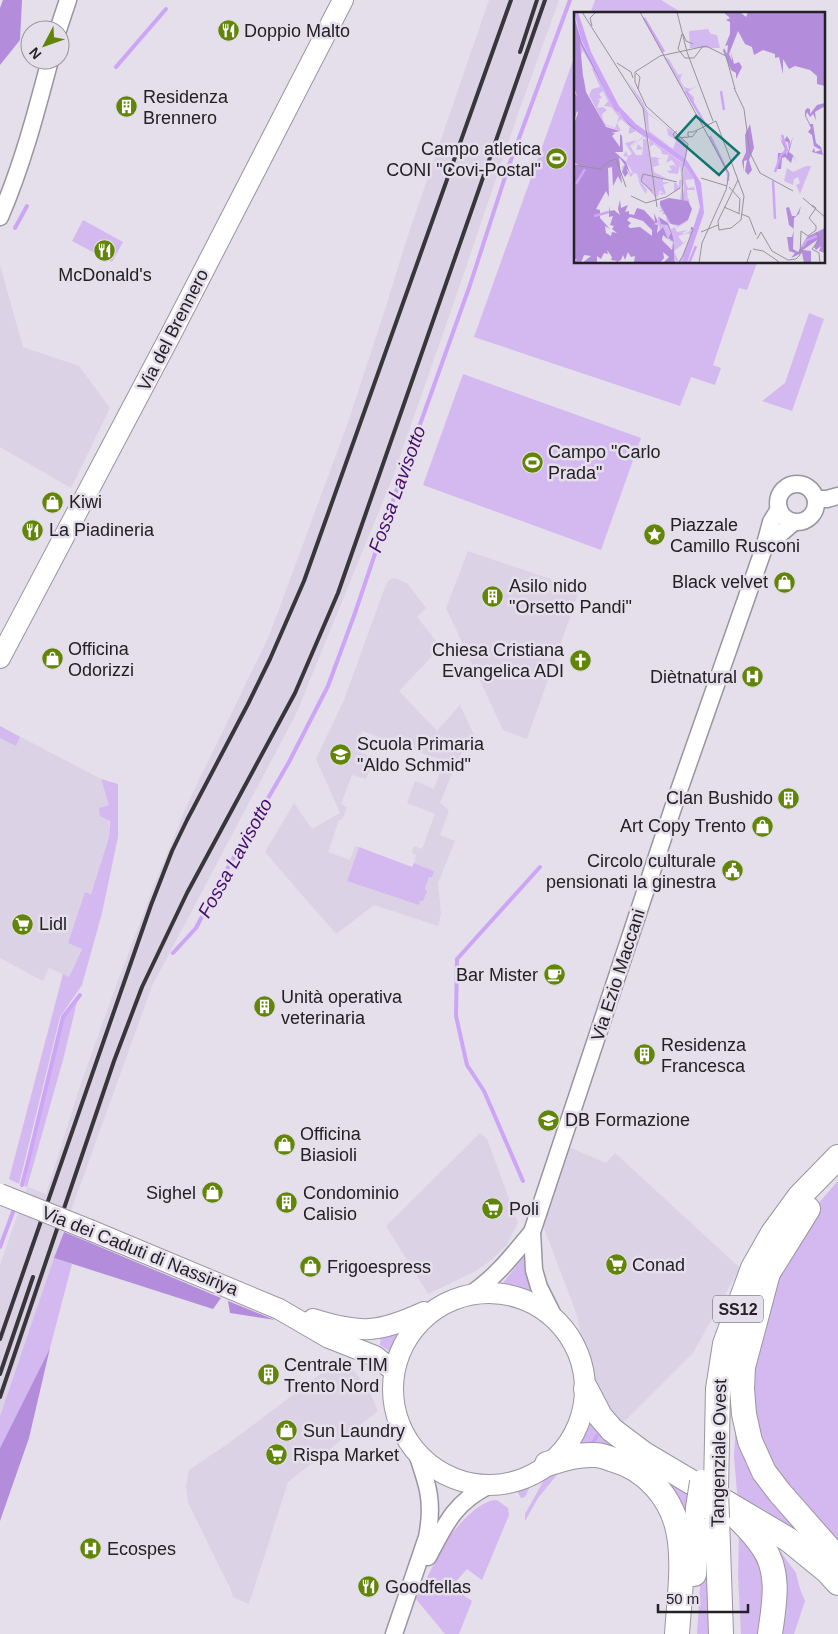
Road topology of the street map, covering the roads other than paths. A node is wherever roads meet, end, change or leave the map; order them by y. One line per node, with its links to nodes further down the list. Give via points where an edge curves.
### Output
1 (68, 0): 3 (street)
2 (343, 0): 11 (main road, Via del Brennero)
3 (61, 20)
4 (47, 70): 5 (street, via 27,145)
5 (0, 217)
6 (838, 496): 7 (street)
7 (816, 499): 8 (street, via 802,485 792,485 782,493); 9 (street, via 816,508 811,516)
8 (779, 509): 9 (street, via 785,518); 10 (street, Via Ezio Maccani, via 771,522)
9 (794, 522): 10 (street, Via Ezio Maccani)
10 (764, 548): 15 (street, Via Ezio Maccani, via 677,796)
11 (0, 658)
12 (838, 1156): 26 (highway, Tangenziale Ovest / SS12, via 800,1196 773,1233 753,1268 725,1344 718,1389 709,1417)
13 (838, 1174): 16 (highway, Tangenziale Ovest / SS12, via 813,1201)
14 (0, 1194): 19 (main road, Via dei Caduti di Nassiriya, bridge)
15 (532, 1232): 17 (street, Via Ezio Maccani, via 510,1260); 20 (street, Via Ezio Maccani, via 534,1270)
16 (768, 1273): 26 (highway, Tangenziale Ovest / SS12, via 745,1328 734,1374 729,1435); 27 (highway, via 744,1367 744,1414 750,1441 764,1472)
17 (471, 1294): 18 (main road); 20 (main road, via 503,1293 536,1305)
18 (442, 1304): 19 (main road, Via dei Caduti di Nassiriya, via 400,1323 364,1330 340,1327); 21 (main road, via 416,1326)
19 (279, 1309): 21 (main road, Via dei Caduti di Nassiriya, via 329,1338)
20 (554, 1317): 22 (main road, via 581,1359)
21 (396, 1364): 23 (main road, via 394,1393 397,1415 403,1433)
22 (586, 1389): 24 (main road, via 582,1411 570,1440); 26 (highway, via 600,1416 612,1430)
23 (416, 1451): 25 (main road, via 446,1476); 29 (street, via 428,1484 431,1505 427,1537)
24 (547, 1464): 25 (main road, via 524,1478); 31 (highway, via 573,1456 598,1454 627,1464 650,1479 672,1512 678,1530 681,1554)
25 (488, 1486): 29 (street, via 468,1497 450,1517)
26 (716, 1503): 28 (highway, via 789,1540); 32 (highway); 33 (highway, Tangenziale Ovest / SS12); 34 (highway, Tangenziale Ovest / SS12); 35 (highway, via 754,1534 765,1549 775,1581)
27 (838, 1559)
28 (838, 1583)
29 (407, 1594): 30 (street)
30 (394, 1634)
31 (677, 1634)
32 (691, 1634)
33 (721, 1634)
34 (733, 1634)
35 (770, 1634)

